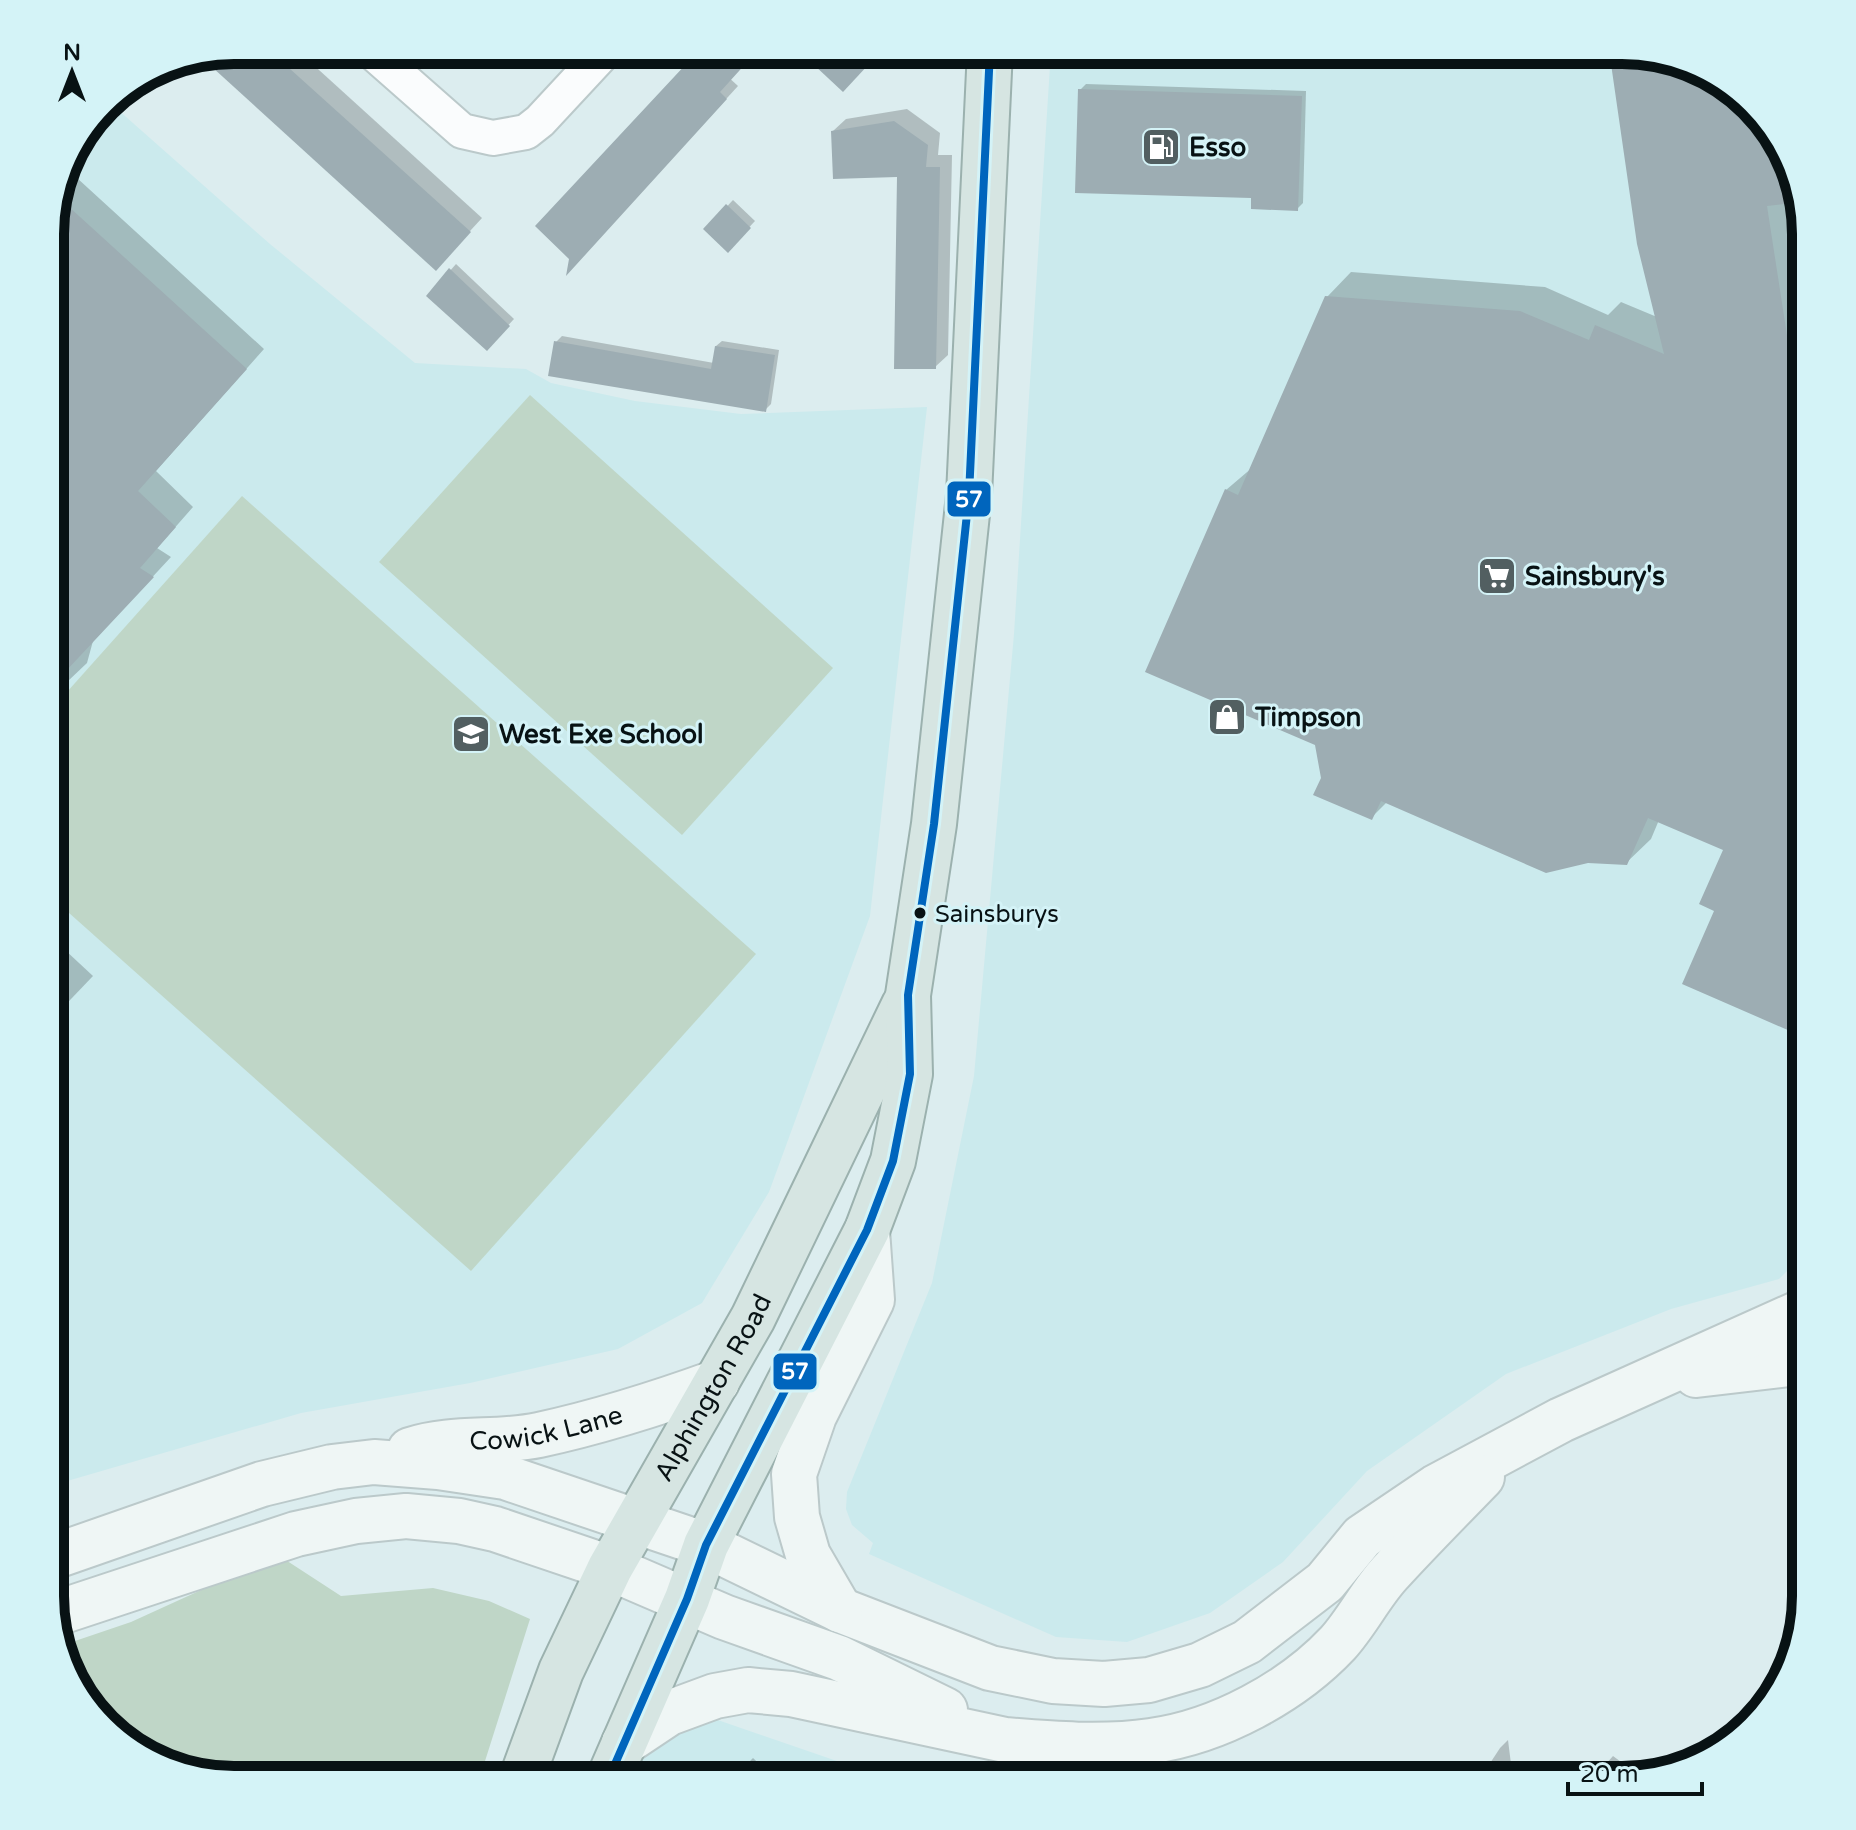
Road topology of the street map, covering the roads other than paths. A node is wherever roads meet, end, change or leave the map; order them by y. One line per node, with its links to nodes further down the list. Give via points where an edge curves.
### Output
1 (386, 64): 2 (street, via 462,131 493,138 526,132)
2 (593, 64)
3 (989, 64): 4 (highway, Alphington Road, via 969,495 934,824)
4 (908, 995): 5 (highway, Alphington Road, via 910,1074 893,1161); 9 (highway, Alphington Road)
5 (867, 1230): 13 (highway, Alphington Road); 17 (street, via 872,1300 814,1416 794,1474 797,1517 808,1555)
6 (1792, 1317): 8 (street)
7 (1792, 1364): 8 (street)
8 (1658, 1380): 10 (street, via 1561,1420)
9 (717, 1382): 11 (street, Cowick Lane, via 536,1436 422,1446); 12 (highway, Alphington Road)
10 (1503, 1454): 17 (street, via 1436,1487 1362,1537 1325,1582 1247,1642 1200,1665 1149,1680 1053,1681 990,1668); 19 (street, via 1387,1576 1337,1643 1247,1709 1204,1728 1152,1741)
11 (374, 1462): 12 (street, via 505,1477); 14 (street, via 262,1484)
12 (636, 1523): 13 (street); 15 (highway, Alphington Road)
13 (706, 1545): 16 (highway, Alphington Road); 17 (street)
14 (64, 1553)
15 (610, 1568): 16 (street); 18 (street, via 495,1529 406,1516 296,1534); 21 (highway, Alphington Road, via 561,1671)
16 (687, 1599): 19 (street, via 839,1658); 20 (highway, Alphington Road)
17 (840, 1610)
18 (64, 1611)
19 (1005, 1740): 20 (street, via 791,1694 748,1690 669,1713)
20 (616, 1761)
21 (526, 1766)

